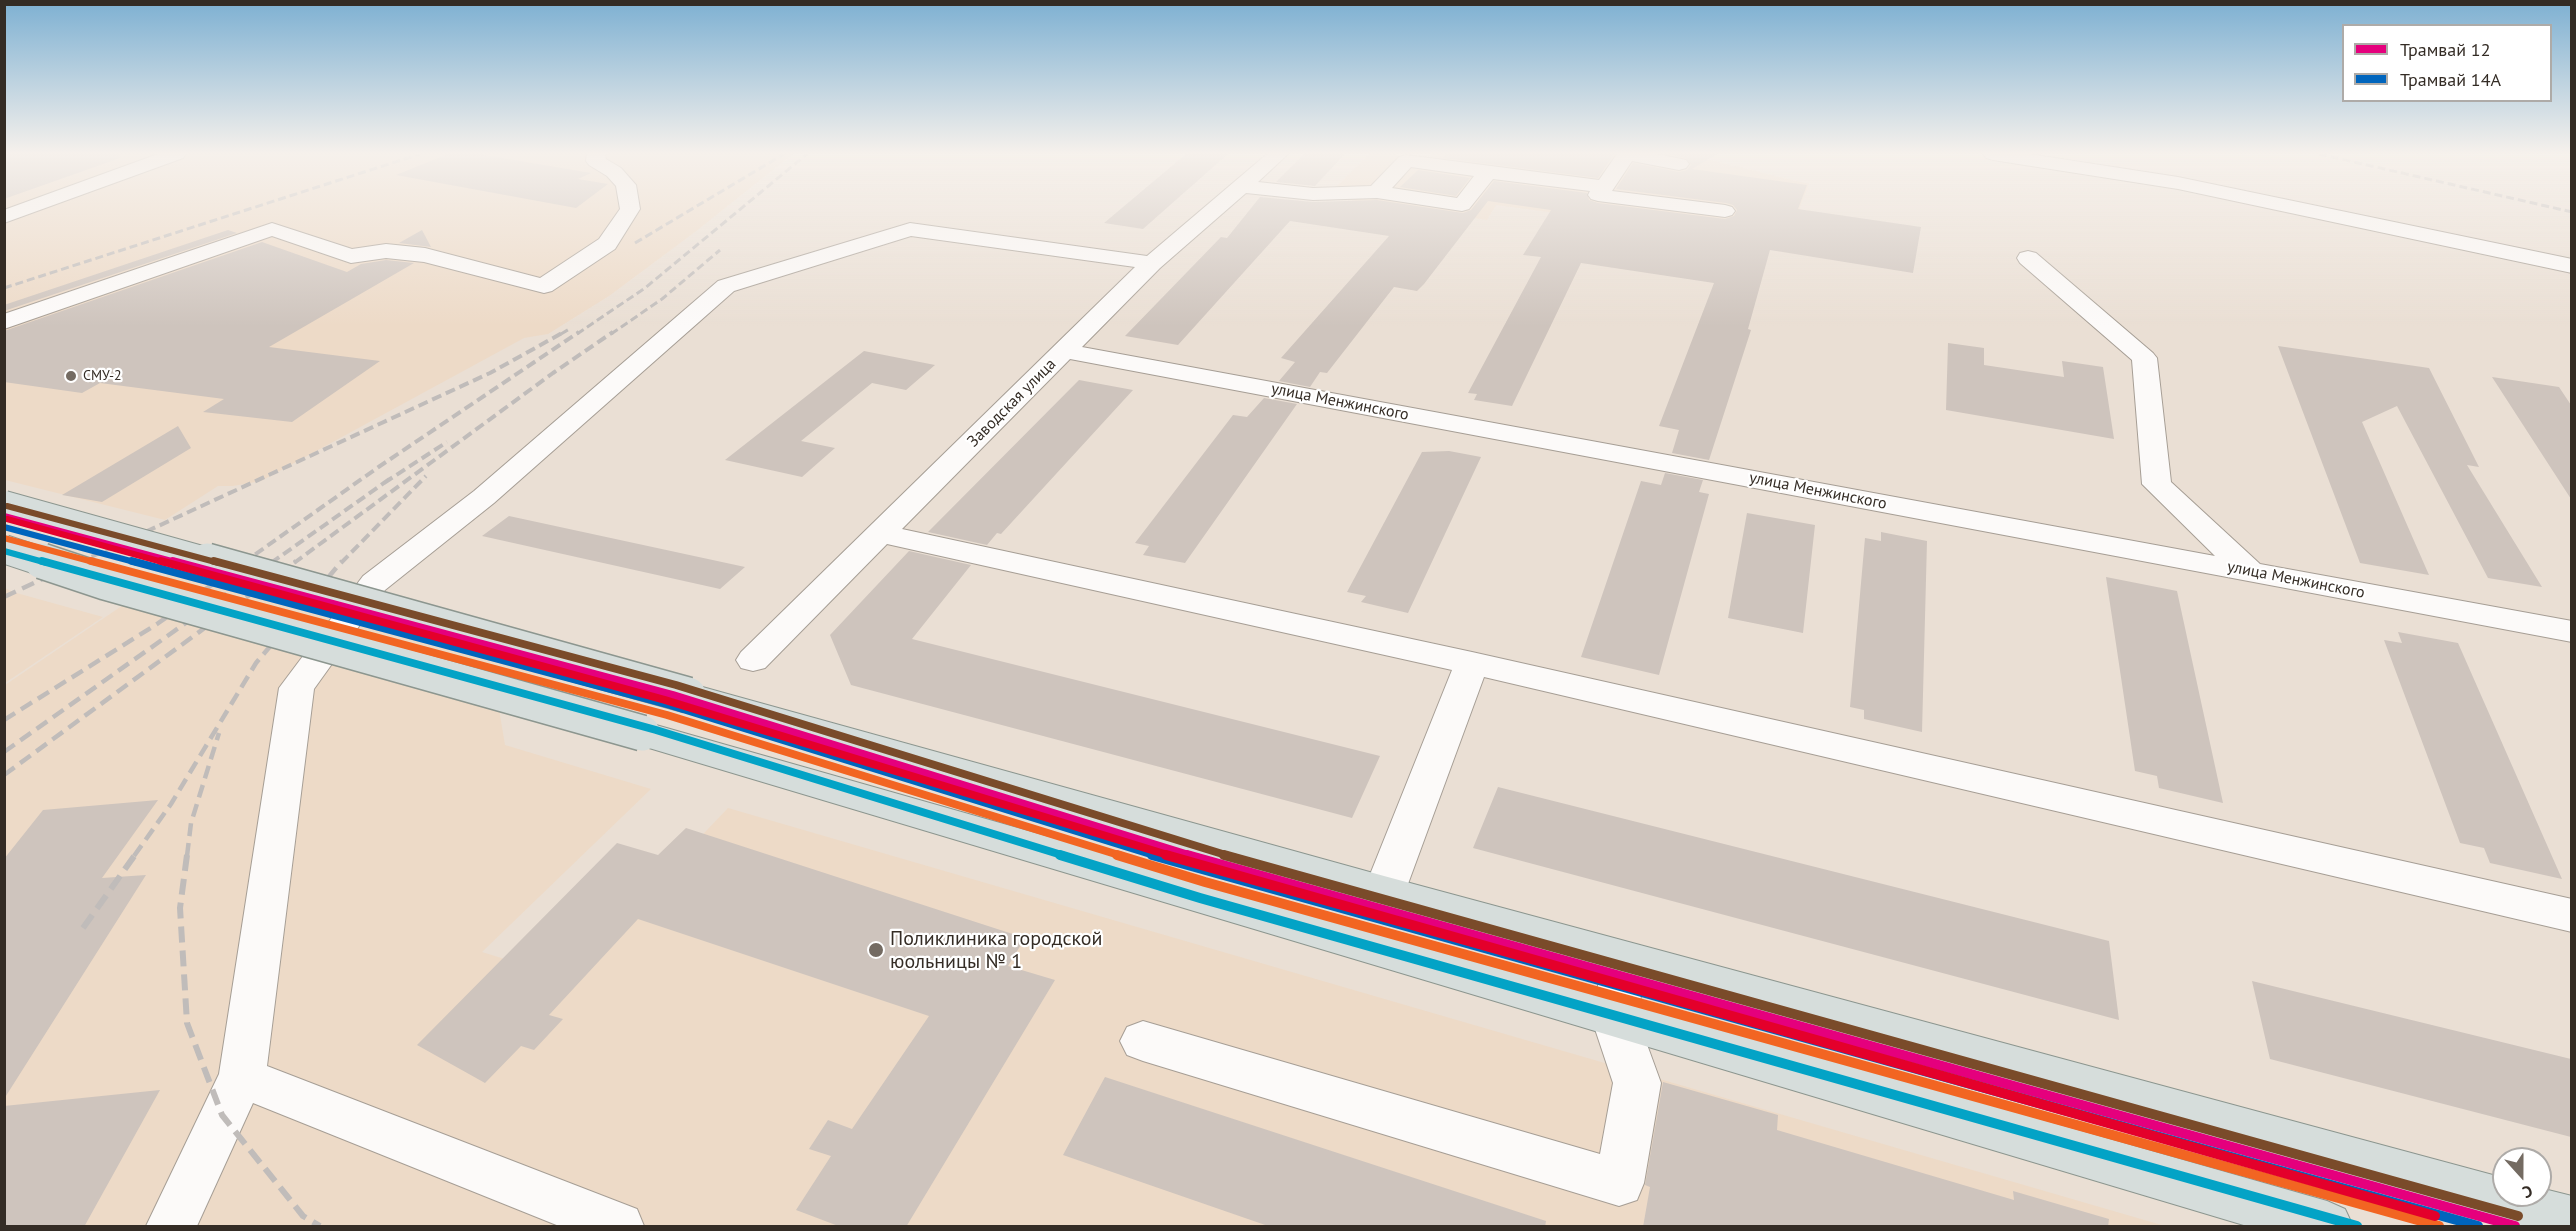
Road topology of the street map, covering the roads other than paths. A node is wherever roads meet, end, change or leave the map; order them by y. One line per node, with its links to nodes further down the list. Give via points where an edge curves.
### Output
1 (19, 211): 5 (street)
2 (628, 211): 9 (street, via 606,244 544,286 425,255 386,251 351,256 272,229)
3 (1212, 211): 7 (street, Заводская улица)
4 (2313, 211): 8 (street)
5 (4, 217)
6 (2028, 258): 14 (street, via 2144,358 2157,484)
7 (1152, 263): 10 (street, Заводская улица); 23 (street, via 910,229 726,286 484,497 374,583 297,688)
8 (2571, 266)
9 (4, 322)
10 (1065, 351): 12 (street, Заводская улица); 14 (street, улица Менжинского)
11 (4, 505): 18 (main road, bridge)
12 (882, 534): 16 (street, Заводская улица); 17 (street)
13 (4, 549): 21 (main road, bridge, via 105,582 642,733)
14 (2248, 570): 15 (street, улица Менжинского)
15 (2571, 632)
16 (753, 660)
17 (1472, 663): 18 (street); 19 (street)
18 (1384, 892): 20 (main road)
19 (2571, 916)
20 (1626, 959): 21 (street); 24 (main road)
21 (1614, 1017): 22 (street, via 1637,1083 1618,1183); 27 (main road)
22 (1143, 1041)
23 (242, 1077): 25 (street); 26 (street)
24 (2571, 1221)
25 (595, 1222)
26 (171, 1227)
27 (2327, 1227)

